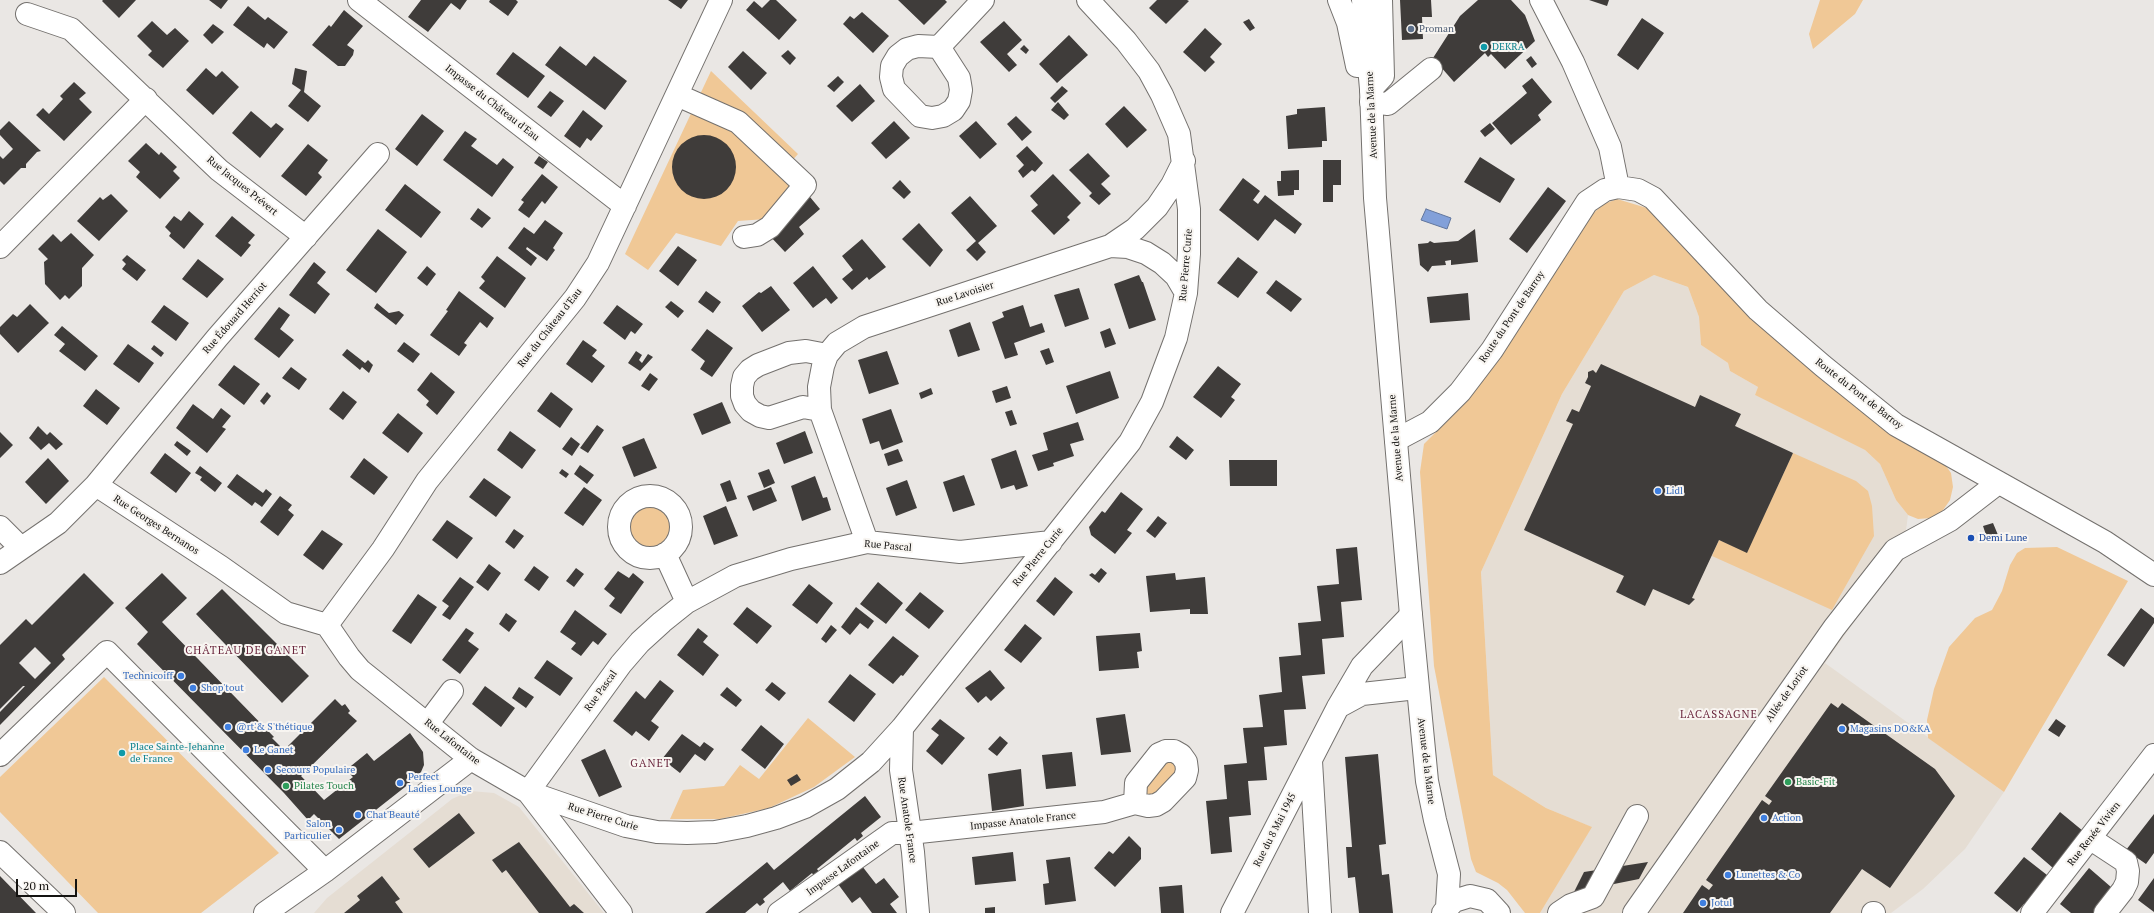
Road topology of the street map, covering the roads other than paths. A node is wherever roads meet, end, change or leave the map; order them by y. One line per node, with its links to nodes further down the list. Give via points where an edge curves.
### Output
1 (359, 0): 19 (street, Impasse du Château d'Eau)
2 (721, 0): 12 (street, Rue du Château d'Eau)
3 (983, 0): 10 (street)
4 (1088, 0): 16 (street, Rue Pierre Curie, via 1126,41 1149,71 1179,134)
5 (1339, 0): 18 (street, via 1354,46)
6 (1363, 0): 13 (street, Avenue de la Marne)
7 (1381, 0): 13 (street, via 1383,76)
8 (1541, 0): 17 (street, via 1573,62 1610,148)
9 (27, 14): 14 (street, Rue Jacques Prévert, via 71,29)
10 (939, 47)
11 (1431, 69): 13 (street, via 1388,104)
12 (677, 95): 19 (street, Rue du Château d'Eau); 21 (street, via 738,122 805,185 770,227 757,235)
13 (1371, 96): 18 (street, Avenue de la Marne)
14 (146, 99): 20 (street, Rue Jacques Prévert, via 219,170); 23 (street)
15 (378, 154): 20 (street, Rue Édouard Herriot)
16 (1184, 161): 22 (street, Rue Lavoisier, via 1157,207 1135,229); 24 (street, Rue Pierre Curie, via 1190,225)
17 (1618, 187): 27 (street, Route du Pont de Barroy, via 1605,190 1587,202 1492,350 1460,392 1430,422); 28 (street, Route du Pont de Barroy, via 1638,190 1653,198 1758,310 1896,425)
18 (1375, 198): 27 (street, Avenue de la Marne)
19 (625, 206): 39 (street, Rue du Château d'Eau, via 598,263 575,298 427,481 383,548)
20 (306, 237): 29 (street, Rue Édouard Herriot)
21 (744, 237)
22 (1110, 246): 24 (street, Rue Lavoisier, via 1146,253 1176,276); 25 (street, Rue Lavoisier, via 864,327 837,343)
23 (0, 247)
24 (1186, 292): 32 (street, Rue Pierre Curie, via 1176,338 1152,402 1130,442)
25 (827, 355): 26 (street, Rue Lavoisier, via 819,387); 26 (street, via 806,351 789,353 750,370 742,386 745,404 751,412 760,416 769,418 803,407)
26 (820, 410): 31 (street, Rue Lavoisier)
27 (1396, 440): 38 (street, Avenue de la Marne)
28 (1998, 483): 36 (street, Route du Pont de Barroy, via 2105,542); 68 (street, Allée de Loriot, via 1950,520 1895,550 1834,628)
29 (96, 485): 33 (street, via 58,523); 39 (street, Rue Georges Bernanos, via 221,566 286,612)
30 (0, 527): 33 (street)
31 (867, 542): 32 (street, Rue Pascal, via 960,552); 37 (street, Rue Pascal, via 761,567 735,576)
32 (1051, 542): 44 (street, Rue Pierre Curie)
33 (21, 548): 35 (street)
34 (665, 554): 37 (street)
35 (0, 563)
36 (2154, 575)
37 (687, 602): 49 (street, Rue Pascal, via 662,622 626,658)
38 (1411, 615): 40 (street, Avenue de la Marne); 42 (street, Rue du 8 Mai 1945, via 1362,666)
39 (327, 625): 43 (street, Rue Lafontaine, via 360,670)
40 (1418, 688): 42 (street, via 1362,694); 56 (street, Avenue de la Marne, via 1427,781)
41 (452, 691): 43 (street)
42 (1338, 707): 48 (street, Rue du 8 Mai 1945)
43 (428, 723): 47 (street, Rue Lafontaine)
44 (902, 728): 49 (street, Rue Pierre Curie, via 871,762 837,789 776,818 715,832 657,832 626,826); 52 (street, Rue Anatole France, via 901,770)
45 (0, 755): 55 (street, via 107,652)
46 (2154, 755): 53 (street, Rue Renée Vivien)
47 (471, 759): 49 (street, Rue Lafontaine); 55 (street)
48 (1311, 761): 58 (street, Rue du 8 Mai 1945); 65 (street, Rue du 8 Mai 1945)
49 (528, 792): 62 (street, Rue Lafontaine)
50 (1135, 803): 52 (street, Impasse Anatole France, via 1104,812)
51 (1637, 816): 67 (street, via 1593,897 1571,905)
52 (910, 833): 63 (street, Impasse Lafontaine, via 892,832); 64 (street, Rue Anatole France)
53 (2091, 839): 69 (street, Rue Renée Vivien); 70 (street, via 2126,862 2128,871 2123,890)
54 (0, 852): 61 (street)
55 (325, 871): 60 (street)
56 (1449, 874): 57 (street, Avenue de la Marne); 59 (street, Avenue de la Marne)
57 (1470, 896): 59 (street, via 1461,898); 66 (street, via 1486,900)
58 (1236, 907)
59 (1445, 910)
60 (272, 911)
61 (64, 913)
62 (621, 913)
63 (779, 913)
64 (918, 913)
65 (1320, 913)
66 (1499, 913)
67 (1559, 913)
68 (1634, 913)
69 (2032, 913)
70 (2105, 913)

